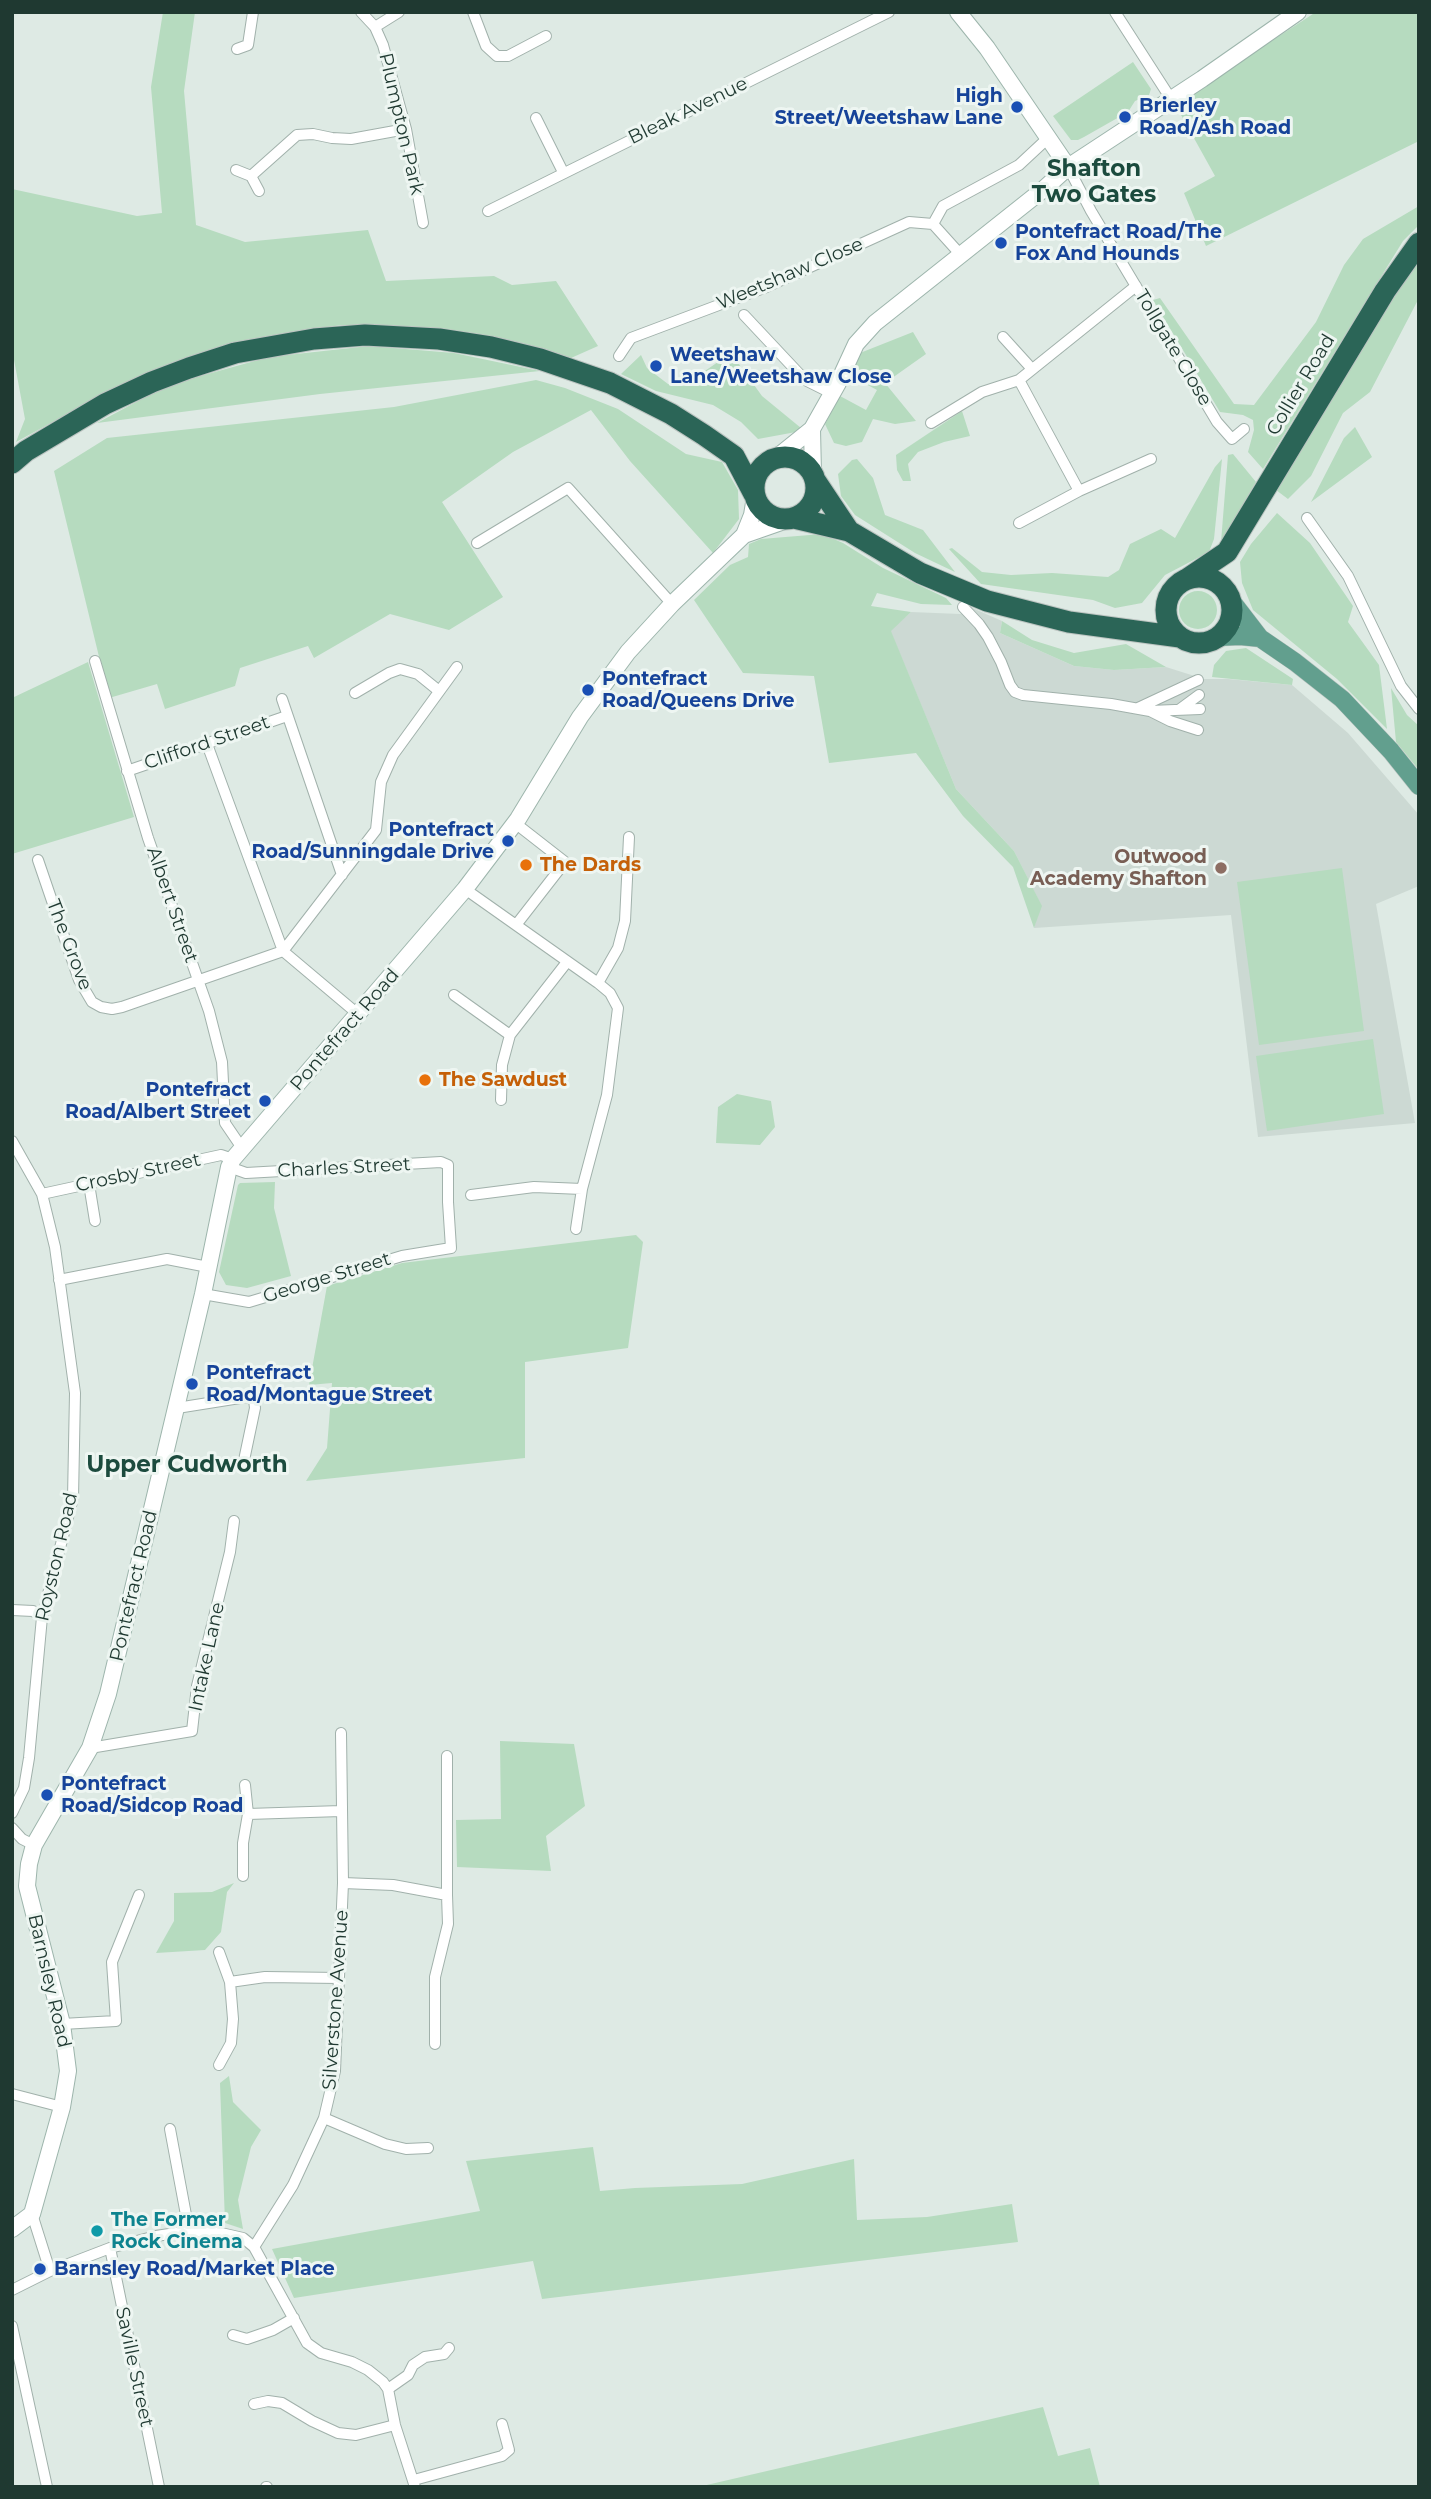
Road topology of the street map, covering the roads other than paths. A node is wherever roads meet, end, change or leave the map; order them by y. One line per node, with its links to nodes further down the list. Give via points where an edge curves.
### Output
1 (253, 12): 11 (street, via 248,45)
2 (361, 12): 9 (street, Plumpton Park)
3 (399, 12): 9 (street, Plumpton Park)
4 (473, 12): 10 (street, via 486,46 497,56 508,56)
5 (890, 12): 18 (street, Bleak Avenue)
6 (958, 12): 15 (street)
7 (1115, 12): 12 (street)
8 (1298, 12): 12 (street)
9 (375, 27): 14 (street, Plumpton Park)
10 (546, 36)
11 (237, 48)
12 (1171, 99): 16 (street)
13 (536, 118): 18 (street)
14 (406, 129): 19 (street, via 351,139 297,135); 22 (street, Plumpton Park)
15 (1048, 138): 16 (street); 23 (street, via 1019,165 943,206)
16 (1068, 167): 25 (street); 26 (street, Tollgate Close)
17 (236, 170): 19 (street)
18 (563, 172): 21 (street, Bleak Avenue)
19 (251, 176): 20 (street)
20 (259, 191)
21 (488, 211)
22 (423, 223)
23 (933, 224): 25 (street); 29 (street, Weetshaw Close, via 909,222 764,288 631,338)
24 (1419, 243): 49 (highway, Collier Road, via 1385,291)
25 (960, 254): 32 (street, via 875,323 856,344)
26 (1136, 286): 30 (street); 35 (street, Tollgate Close, via 1217,422 1232,439)
27 (744, 314): 32 (street, via 805,380)
28 (1003, 337): 30 (street)
29 (619, 356)
30 (1032, 369): 31 (street)
31 (1019, 380): 33 (street, via 982,392); 41 (street)
32 (831, 393): 34 (street)
33 (931, 423)
34 (812, 429): 39 (street); 40 (street)
35 (1244, 429)
36 (17, 456): 37 (highway, via 106,404 190,368 248,351 365,335 439,338 578,371 671,414)
37 (734, 456): 39 (highway); 42 (highway)
38 (1151, 458): 41 (street)
39 (774, 459): 40 (highway, via 797,459); 42 (highway, via 755,477)
40 (814, 477): 44 (highway, via 816,490 810,508); 46 (highway)
41 (1079, 491): 45 (street)
42 (754, 495): 44 (highway, via 767,514); 47 (street, Pontefract Road)
43 (1307, 517): 67 (street, via 1348,576 1401,686)
44 (791, 519): 46 (highway); 47 (street, Pontefract Road)
45 (1019, 523)
46 (849, 531): 55 (highway, via 920,573 987,601 1069,622)
47 (744, 535): 53 (street, Pontefract Road)
48 (477, 543): 53 (street, via 568,488)
49 (1227, 552): 50 (highway, Collier Road); 51 (highway, Collier Road)
50 (1187, 579): 51 (highway, via 1214,580); 52 (highway)
51 (1229, 596): 57 (highway, via 1232,616); 58 (main road)
52 (1167, 600): 55 (highway, via 1149,617); 56 (highway, via 1167,621)
53 (672, 604): 73 (street, Pontefract Road, via 628,652 580,717)
54 (963, 607): 68 (street, via 988,637 1015,692)
55 (1124, 628): 56 (highway)
56 (1180, 637): 57 (highway, via 1200,643)
57 (1219, 637): 58 (main road)
58 (1260, 638): 72 (main road, via 1342,699)
59 (95, 661): 71 (street, Albert Street)
60 (457, 667): 62 (street)
61 (1198, 680): 68 (street)
62 (439, 691): 63 (street, via 418,674 400,670); 76 (street, via 393,755 381,782 376,830)
63 (355, 693)
64 (1199, 695): 66 (street)
65 (282, 699): 69 (street)
66 (1180, 709): 68 (street); 68 (street, via 1199,720)
67 (1419, 709)
68 (1144, 710)
69 (287, 716): 70 (street, Clifford Street); 76 (street)
70 (207, 744): 71 (street, Clifford Street); 79 (street)
71 (127, 771): 81 (street, Albert Street)
72 (1419, 786)
73 (515, 823): 77 (street, Pontefract Road); 78 (street, via 565,862)
74 (629, 837): 82 (street, via 625,921 618,948)
75 (38, 860): 81 (street, The Grove, via 79,979 92,1002 112,1009)
76 (342, 875): 79 (street)
77 (465, 890): 78 (street); 84 (street, Pontefract Road)
78 (516, 925): 80 (street)
79 (283, 951): 81 (street, The Grove); 84 (street)
80 (568, 962): 82 (street); 85 (street)
81 (199, 982): 88 (street, Albert Street, via 220,1052 225,1123)
82 (597, 983): 90 (street, via 610,993 618,1008 607,1095)
83 (454, 995): 85 (street)
84 (359, 1015): 88 (street, Pontefract Road)
85 (510, 1035): 86 (street)
86 (500, 1100)
87 (12, 1141): 91 (street, Royston Road)
88 (235, 1158): 89 (street, Crosby Street, via 221,1155); 95 (street, Charles Street, via 246,1173 441,1162 448,1165); 96 (street, Pontefract Road)
89 (89, 1184): 91 (street, Crosby Street); 93 (street)
90 (582, 1189): 92 (street, via 534,1187); 94 (street)
91 (42, 1194): 97 (street, Royston Road)
92 (471, 1195)
93 (94, 1221)
94 (576, 1229)
95 (451, 1248): 98 (street, George Street, via 402,1256 250,1302)
96 (208, 1267): 97 (street, via 167,1259); 98 (street, Pontefract Road)
97 (60, 1280): 103 (street, Royston Road, via 75,1393 73,1498)
98 (203, 1294): 99 (street, Pontefract Road)
99 (177, 1408): 100 (street, via 246,1397 254,1400); 105 (street, Pontefract Road, via 108,1695)
100 (243, 1465)
101 (234, 1521): 105 (street, Intake Lane, via 197,1686 192,1731)
102 (12, 1610): 103 (street, via 33,1611)
103 (42, 1618): 109 (street, Royston Road, via 29,1758 24,1788)
104 (341, 1733): 108 (street, Silverstone Avenue)
105 (90, 1748): 112 (street, Pontefract Road)
106 (447, 1756): 116 (street)
107 (245, 1786): 110 (street)
108 (341, 1811): 110 (street); 114 (street, Silverstone Avenue)
109 (12, 1813)
110 (248, 1814): 113 (street)
111 (12, 1828): 112 (street)
112 (34, 1845): 120 (street, Barnsley Road, via 27,1886)
113 (243, 1876)
114 (343, 1882): 116 (street); 118 (street, Silverstone Avenue)
115 (139, 1895): 120 (street, via 112,1962 116,2021)
116 (447, 1895): 121 (street, via 448,1923 435,1977)
117 (219, 1952): 119 (street)
118 (339, 1978): 119 (street, via 265,1977); 125 (street, Silverstone Avenue, via 335,2071)
119 (230, 1982): 122 (street, via 231,2043)
120 (62, 2024): 124 (street, Barnsley Road, via 68,2071)
121 (435, 2043)
122 (219, 2065)
123 (12, 2094): 124 (street)
124 (62, 2107): 128 (street, Barnsley Road)
125 (324, 2118): 127 (street, via 385,2144); 131 (street, Silverstone Avenue, via 293,2185)
126 (170, 2129): 130 (street)
127 (428, 2148)
128 (32, 2214): 129 (street); 133 (street)
129 (12, 2230)
130 (189, 2231): 131 (street, via 243,2238); 132 (street)
131 (254, 2247): 135 (street)
132 (110, 2248): 133 (street); 145 (street, Saville Street)
133 (50, 2270): 134 (street)
134 (12, 2290)
135 (294, 2318): 137 (street, via 247,2339); 139 (street, via 307,2343 368,2370)
136 (12, 2326): 144 (street)
137 (233, 2335)
138 (449, 2348): 139 (street, via 413,2365 408,2375)
139 (388, 2389): 142 (street)
140 (254, 2404): 142 (street, via 282,2403 312,2421 356,2435)
141 (502, 2424): 143 (street, via 509,2451 502,2456)
142 (396, 2425): 143 (street)
143 (414, 2483)
144 (47, 2487)
145 (159, 2487)

